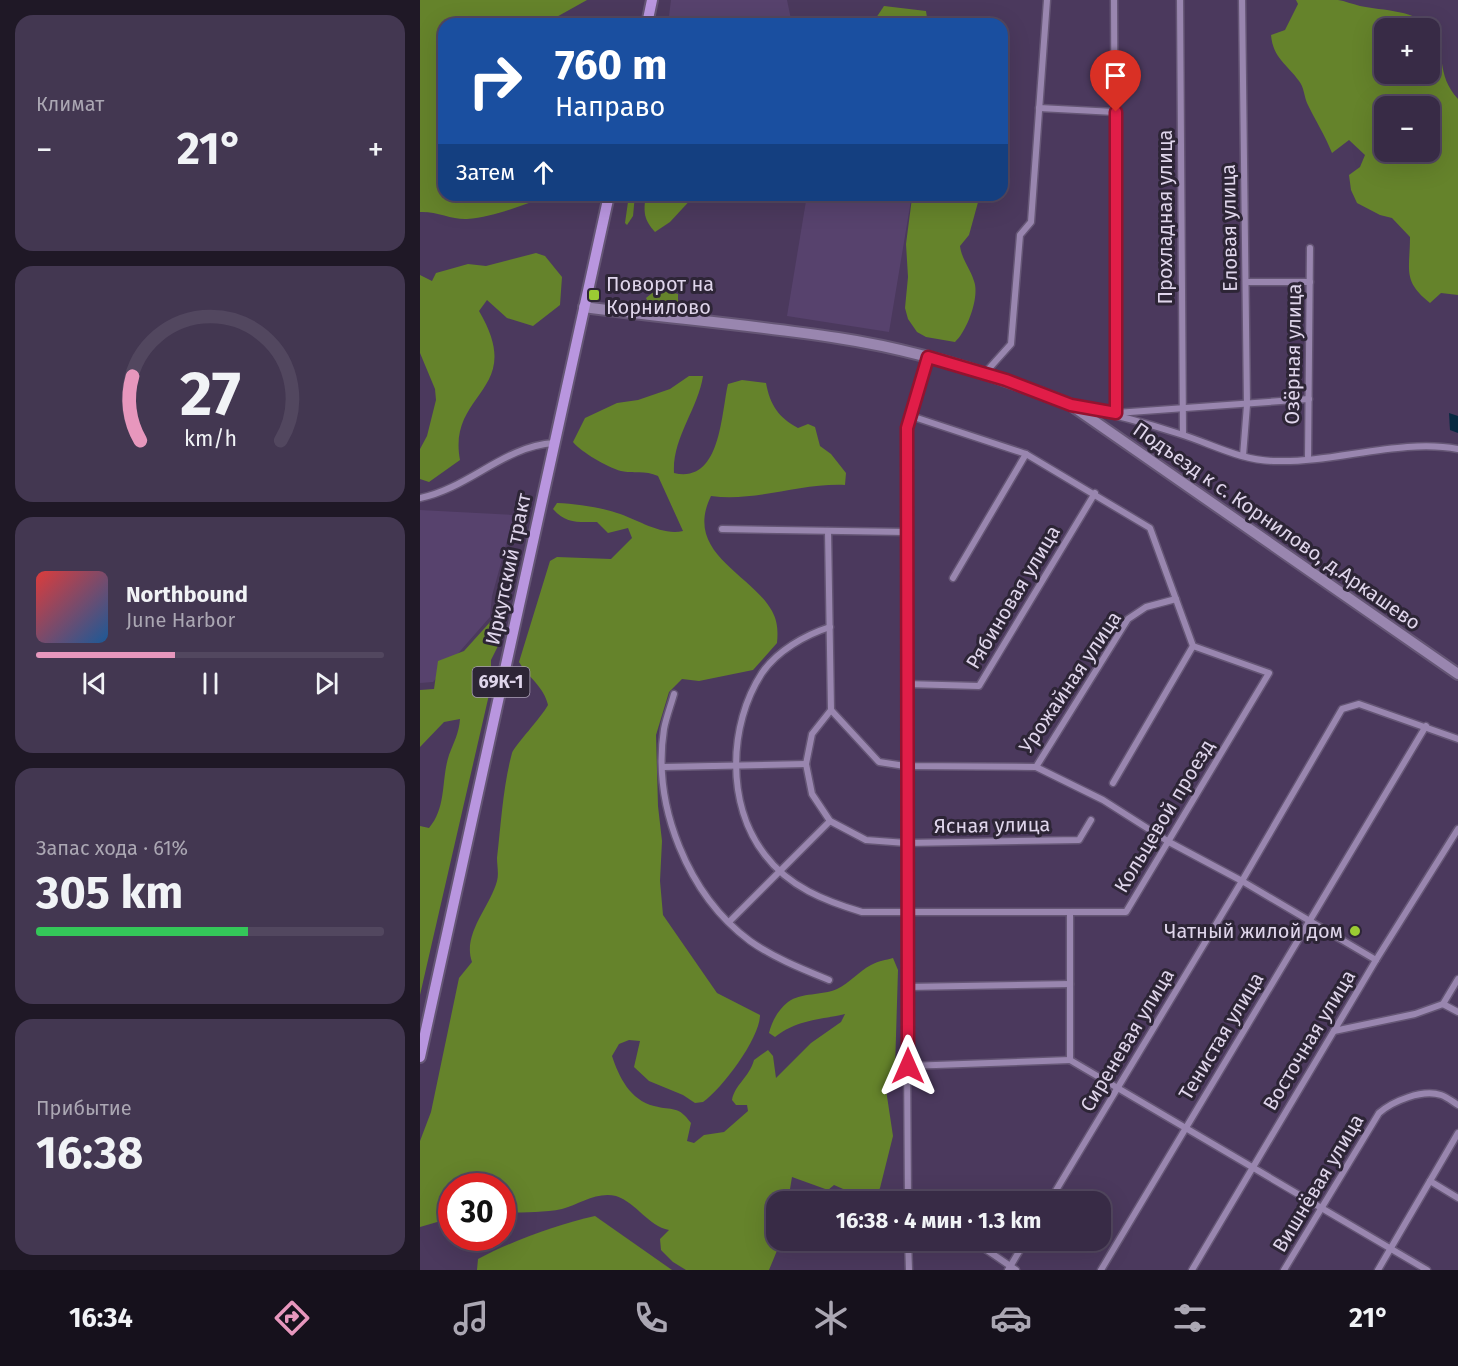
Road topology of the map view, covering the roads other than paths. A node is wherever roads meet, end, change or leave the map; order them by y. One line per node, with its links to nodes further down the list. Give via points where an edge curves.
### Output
1 (652, 0): 6 (main road)
2 (1047, 0): 7 (street)
3 (1114, 0): 8 (street)
4 (1180, 0): 19 (street, Прохладная улица)
5 (1242, 0): 11 (street, Еловая улица)
6 (648, 18)
7 (1039, 108): 8 (street); 15 (street, via 1031,222 1020,236 1011,344)
8 (1116, 112): 20 (street)
9 (608, 201): 13 (main road, Иркутский тракт / 69К-1)
10 (1310, 249): 12 (street, Озёрная улица)
11 (1246, 282): 12 (street); 18 (street, Еловая улица)
12 (1310, 282): 16 (street, Озёрная улица)
13 (584, 307): 14 (street, Подъезд к с. Корнилово, д.Аркашево, via 840,338); 23 (main road, Иркутский тракт / 69К-1)
14 (928, 357): 15 (street, Подъезд к с. Корнилово, д.Аркашево); 21 (street)
15 (985, 373): 17 (street, Подъезд к с. Корнилово, д.Аркашево)
16 (1309, 399): 18 (street); 27 (street, Озёрная улица)
17 (1071, 405): 20 (street); 37 (street, Подъезд к с. Корнилово, д.Аркашево)
18 (1247, 405): 19 (street); 26 (street, Еловая улица)
19 (1183, 409): 20 (street); 22 (street, Прохладная улица)
20 (1116, 413): 22 (street)
21 (911, 416): 25 (street); 32 (street, via 907,428)
22 (1183, 434): 26 (street)
23 (554, 442): 29 (street, via 531,445); 68 (main road, Иркутский тракт / 69К-1)
24 (1458, 449): 27 (street, via 1423,446)
25 (1026, 454): 28 (street); 33 (street)
26 (1243, 456): 27 (street, via 1275,462)
27 (1308, 459)
28 (1095, 494): 34 (street, via 1150,528); 38 (street, Рябиновая улица, via 979,686)
29 (420, 498)
30 (722, 529): 31 (street)
31 (828, 531): 32 (street); 35 (street)
32 (906, 532): 38 (street)
33 (953, 578)
34 (1176, 599): 36 (street); 47 (street, Урожайная улица, via 1146,607 1128,619)
35 (830, 627): 40 (street); 44 (street, Кольцевой проезд, via 813,632 788,648 763,672 747,701 736,739)
36 (1193, 646): 48 (street); 52 (street, Кольцевой проезд, via 1269,673)
37 (1458, 674)
38 (906, 684): 45 (street)
39 (674, 694): 46 (street, via 664,730)
40 (831, 710): 43 (street, Ясная улица, via 812,734); 45 (street, Урожайная улица, via 879,762)
41 (1426, 726): 42 (street); 55 (street, Сиреневая улица, via 1359,704 1342,709); 58 (street, Тенистая улица)
42 (1458, 739)
43 (806, 764): 44 (street); 49 (street, Ясная улица, via 812,794)
44 (737, 766): 46 (street); 54 (street, Кольцевой проезд, via 747,823 765,855)
45 (905, 766): 47 (street, Урожайная улица); 53 (street)
46 (664, 767): 59 (street, via 666,806 676,841 707,899)
47 (1036, 767): 52 (street, via 1103,800)
48 (1113, 783)
49 (830, 820): 53 (street, Ясная улица, via 866,840); 54 (street)
50 (1091, 820): 53 (street, Ясная улица, via 1079,840)
51 (1458, 829): 60 (street, Восточная улица)
52 (1168, 842): 55 (street); 56 (street, Кольцевой проезд, via 1126,912)
53 (906, 843): 57 (street)
54 (780, 870): 57 (street, Кольцевой проезд, via 824,901 862,912); 59 (street)
55 (1242, 881): 58 (street); 71 (street, Сиреневая улица)
56 (1070, 912): 57 (street, Кольцевой проезд); 63 (street)
57 (906, 913): 64 (street)
58 (1308, 921): 60 (street); 73 (street, Тенистая улица, via 1219,1077)
59 (729, 922): 62 (street, via 773,955)
60 (1376, 960): 67 (street, Восточная улица)
61 (1458, 979): 65 (street)
62 (829, 980)
63 (1070, 984): 64 (street); 69 (street)
64 (907, 987): 70 (street)
65 (1443, 1004): 66 (street); 67 (street, via 1416,1014)
66 (1458, 1012)
67 (1334, 1031): 75 (street, Восточная улица)
68 (420, 1057)
69 (1070, 1060): 70 (street); 71 (street)
70 (908, 1066): 77 (street)
71 (1117, 1086): 73 (street); 78 (street, Сиреневая улица)
72 (1458, 1105): 80 (street, Вишнёвая улица, via 1433,1094 1389,1104 1379,1113)
73 (1185, 1126): 75 (street); 87 (street, Тенистая улица)
74 (1458, 1132): 76 (street)
75 (1252, 1167): 80 (street); 88 (street, Восточная улица)
76 (1430, 1181): 79 (street); 81 (street)
77 (908, 1191)
78 (1055, 1191)
79 (1458, 1198)
80 (1321, 1208): 81 (street); 89 (street, Вишнёвая улица)
81 (1391, 1248): 90 (street); 91 (street)
82 (908, 1251): 86 (street)
83 (987, 1251): 85 (street)
84 (1020, 1251): 85 (street)
85 (1011, 1269)
86 (909, 1270)
87 (1101, 1270)
88 (1192, 1270)
89 (1284, 1270)
90 (1378, 1270)
91 (1427, 1270)

